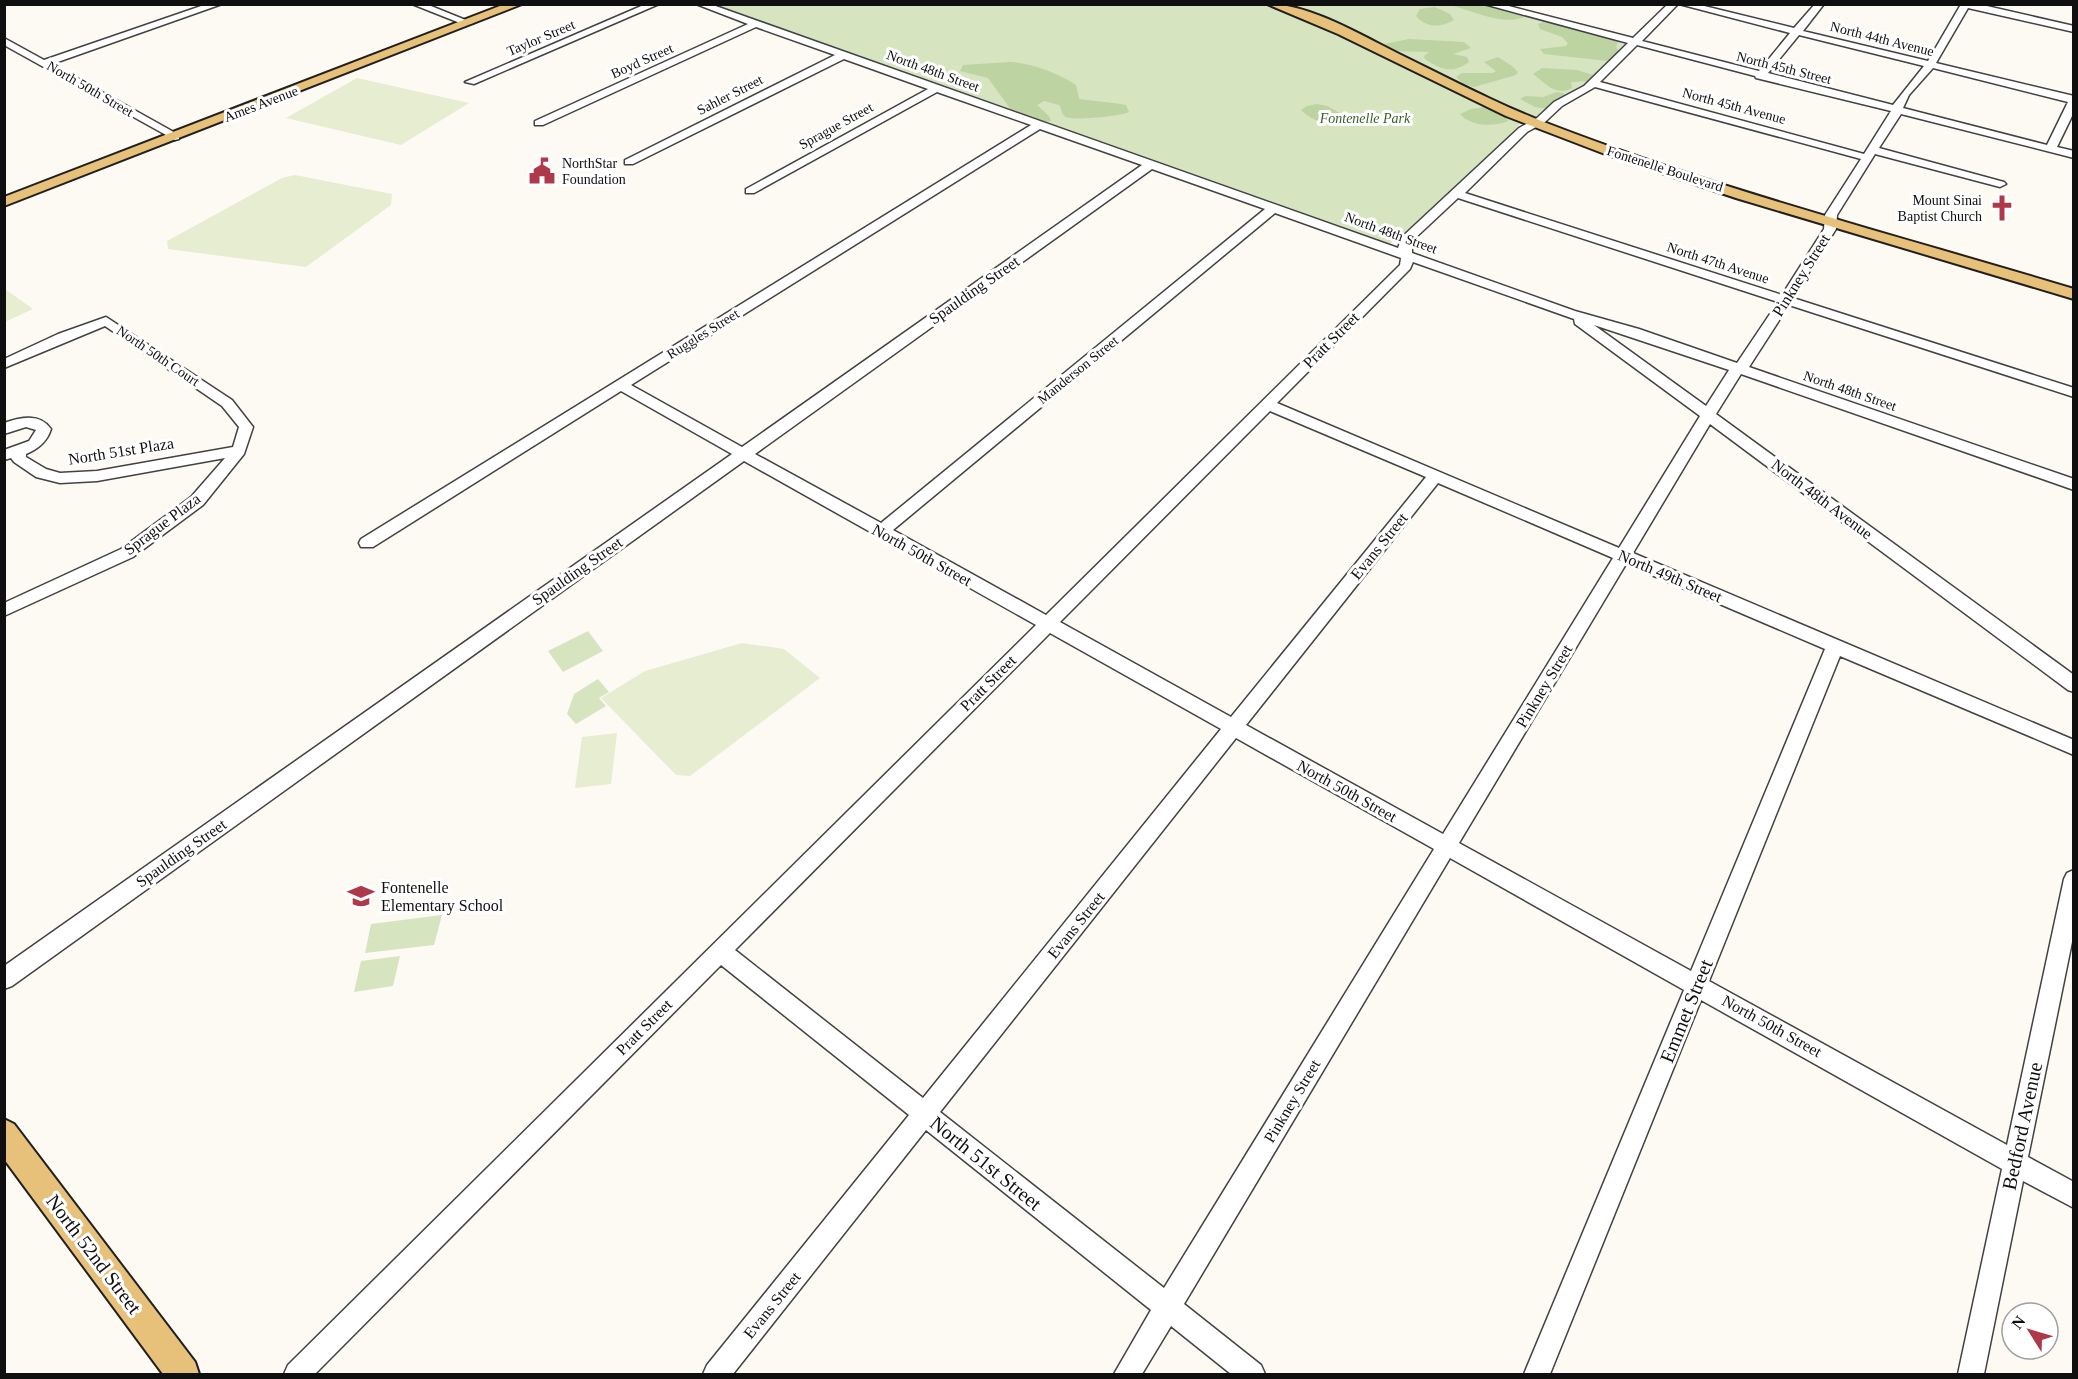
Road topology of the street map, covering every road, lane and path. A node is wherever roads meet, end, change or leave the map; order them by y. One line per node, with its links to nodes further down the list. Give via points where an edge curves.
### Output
1 (218, 4): 20 (street)
2 (416, 4): 13 (street)
3 (500, 4): 13 (main road, Ames Avenue)
4 (517, 4): 13 (main road, Ames Avenue)
5 (655, 4): 23 (street, Taylor Street)
6 (700, 4): 14 (street, North 48th Street)
7 (1272, 4): 29 (main road, Fontenelle Boulevard, via 1333,27)
8 (1488, 4): 18 (street, North 45th Street)
9 (1674, 4): 18 (street, Pratt Street)
10 (1683, 4): 16 (street, North 44th Avenue)
11 (1820, 4): 16 (street)
12 (1965, 5): 15 (street); 21 (street, Pinkney Street)
13 (463, 22): 31 (main road, Ames Avenue)
14 (756, 24): 19 (street, North 48th Street); 28 (street, Boyd Street)
15 (2073, 28)
16 (1797, 32): 21 (street, North 44th Avenue); 22 (street)
17 (4, 41): 20 (street, North 50th Street)
18 (1634, 43): 22 (street, North 45th Street); 24 (street, Pratt Street)
19 (843, 55): 25 (street, North 48th Street); 35 (street, Sahler Street)
20 (44, 63): 31 (street, North 50th Street)
21 (1930, 65): 26 (street, North 44th Avenue); 27 (street, Pinkney Street, via 1911,84)
22 (1760, 76): 27 (street, North 45th Street)
23 (470, 82)
24 (1592, 83): 29 (street, Pratt Street); 33 (street, North 45th Avenue)
25 (937, 88): 30 (street, North 48th Street); 38 (street, Sprague Street)
26 (2073, 100): 32 (street)
27 (1896, 110): 32 (street, North 45th Street); 33 (street, Pinkney Street)
28 (538, 123)
29 (1535, 123): 40 (street, Pratt Street); 43 (main road, Fontenelle Boulevard, via 1662,170)
30 (1039, 125): 36 (street, North 48th Street); 50 (street, Ruggles Street)
31 (171, 135): 39 (main road, Ames Avenue); 41 (main road, Ames Avenue)
32 (2050, 149): 34 (street, North 45th Street)
33 (1870, 154): 37 (street, North 45th Avenue); 43 (street, Pinkney Street, via 1831,215)
34 (2073, 155)
35 (629, 162)
36 (1151, 164): 42 (street, North 48th Street); 57 (street, Spaulding Street)
37 (2001, 184)
38 (750, 191)
39 (4, 194)
40 (1457, 194): 44 (street, Pratt Street, via 1406,240 1403,244); 46 (street, North 47th Avenue)
41 (4, 202)
42 (1274, 208): 44 (street, North 48th Street); 60 (street, Manderson Street)
43 (1831, 221): 45 (main road, Fontenelle Boulevard); 46 (street, Pinkney Street, via 1830,229)
44 (1407, 255): 47 (street, North 48th Street); 52 (street, Pratt Street, via 1406,266)
45 (2073, 294)
46 (1785, 300): 49 (street, Pinkney Street); 51 (street, North 47th Avenue)
47 (1570, 314): 49 (street, North 48th Street); 53 (street, North 48th Avenue)
48 (4, 364): 55 (street, North 50th Court, via 106,321 227,403 246,427)
49 (1739, 369): 53 (street, Pinkney Street); 59 (street, North 48th Street)
50 (620, 385): 57 (street, North 50th Street); 61 (street, Ruggles Street)
51 (2073, 393)
52 (1267, 404): 58 (street, North 49th Street); 64 (street, Pratt Street)
53 (1708, 415): 62 (street, Pinkney Street); 66 (street, North 48th Avenue)
54 (6, 424): 56 (street, North 51st Plaza, via 33,423 44,429 39,440)
55 (239, 451): 56 (street, North 51st Plaza, via 97,476 60,478 41,473); 63 (street, Sprague Plaza, via 197,501 127,553)
56 (11, 453)
57 (742, 454): 60 (street, North 50th Street); 73 (street, Spaulding Street)
58 (1435, 476): 62 (street, North 49th Street); 67 (street, Evans Street)
59 (2073, 485)
60 (881, 532): 64 (street, North 50th Street)
61 (367, 543)
62 (1622, 555): 65 (street, North 49th Street); 69 (street, Pinkney Street)
63 (4, 610)
64 (1047, 624): 67 (street, North 50th Street); 71 (street, Pratt Street)
65 (1835, 647): 68 (street, North 49th Street); 74 (street, Emmet Street)
66 (2073, 685)
67 (1233, 728): 69 (street, North 50th Street); 75 (street, Evans Street)
68 (2073, 748)
69 (1447, 847): 74 (street, North 50th Street); 79 (street, Pinkney Street)
70 (2073, 879): 72 (street, Bedford Avenue)
71 (720, 951): 75 (street, North 51st Street); 81 (street, Pratt Street)
72 (2066, 953): 77 (street, Bedford Avenue)
73 (4, 979)
74 (1696, 985): 77 (street, North 50th Street); 85 (street, Emmet Street)
75 (925, 1114): 79 (street, North 51st Street); 82 (street, Evans Street)
76 (4, 1134): 80 (main road, North 52nd Street)
77 (2014, 1162): 78 (street, North 50th Street); 86 (street, Bedford Avenue)
78 (2073, 1196)
79 (1167, 1307): 83 (street, Pinkney Street); 84 (street, North 51st Street)
80 (183, 1374)
81 (297, 1374)
82 (716, 1374)
83 (1127, 1374)
84 (1252, 1374)
85 (1537, 1374)
86 (1971, 1374)

